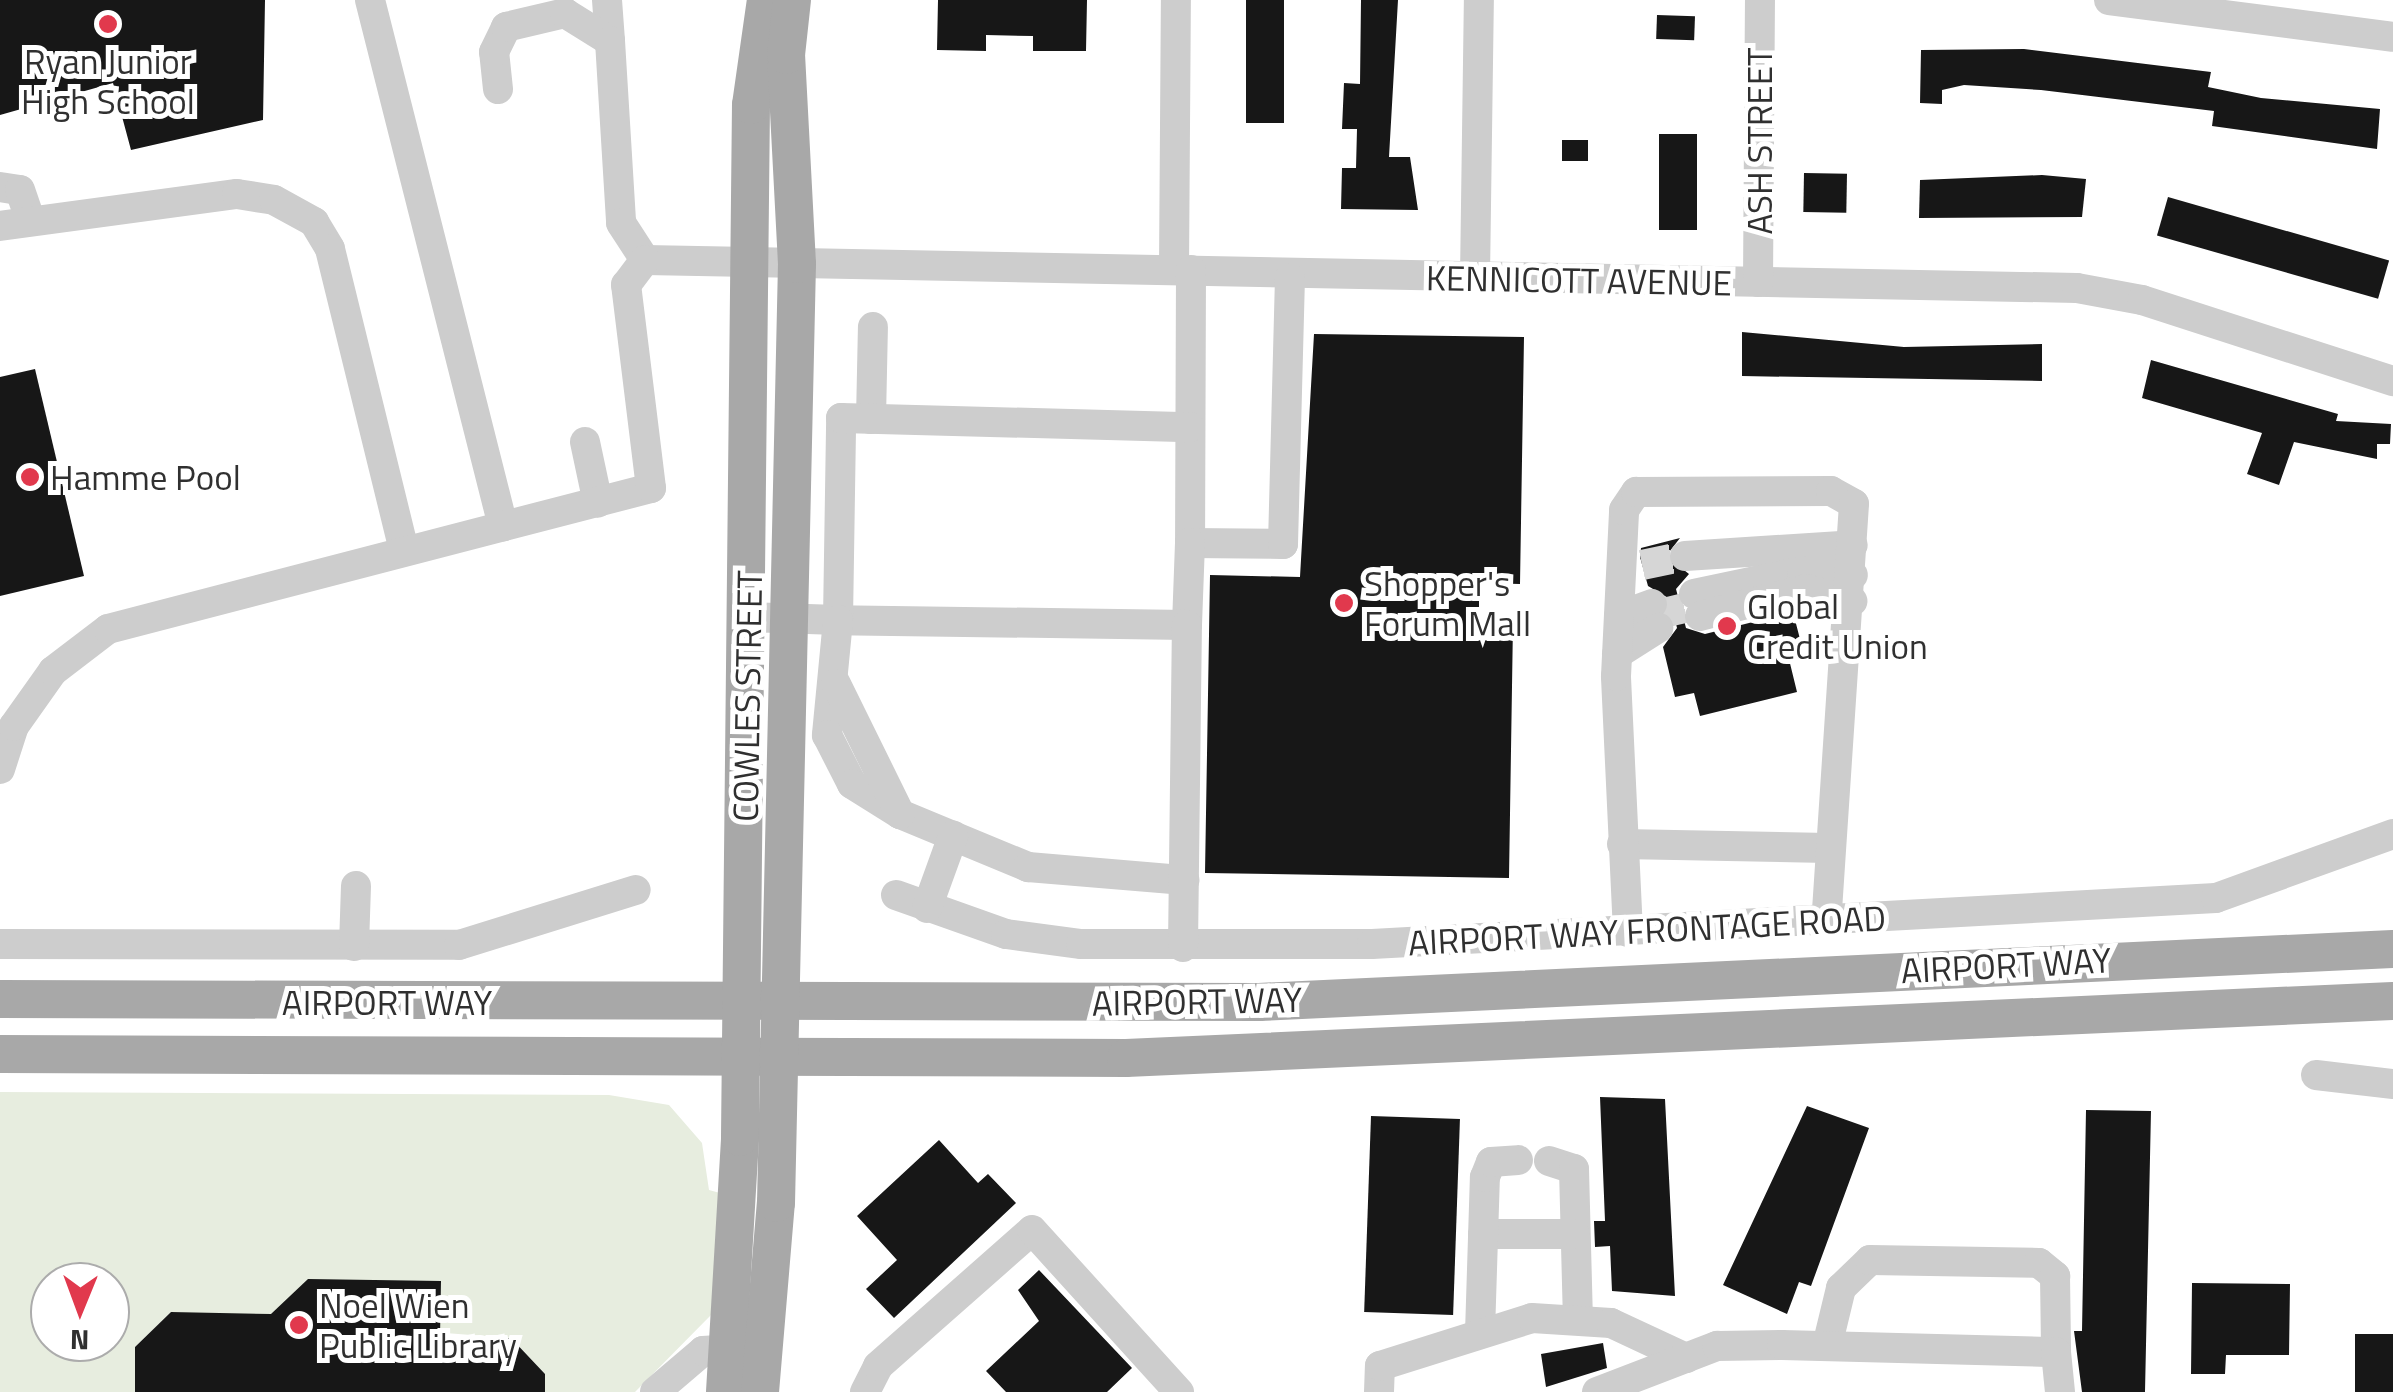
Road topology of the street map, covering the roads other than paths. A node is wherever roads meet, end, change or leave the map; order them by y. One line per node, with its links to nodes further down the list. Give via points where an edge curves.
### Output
1 (370, 0): 28 (street)
2 (608, 0): 10 (street)
3 (766, 0): 16 (main road, COWLES STREET, via 752,106)
4 (792, 0): 17 (main road, COWLES STREET, via 786,55)
5 (1176, 0): 18 (street)
6 (1479, 0): 20 (street)
7 (1760, 0): 21 (street, ASH STREET)
8 (2109, 0): 9 (street)
9 (2393, 37)
10 (610, 41): 11 (street, via 565,14 506,26 494,52); 15 (street, via 622,222)
11 (498, 89)
12 (0, 187): 13 (street, via 20,190)
13 (30, 218): 14 (street); 30 (street, via 237,194 274,200 314,222 330,250)
14 (0, 226)
15 (645, 260): 16 (street, KENNICOTT AVENUE); 27 (street, via 626,285 651,488)
16 (751, 262): 17 (street, KENNICOTT AVENUE); 33 (main road, COWLES STREET)
17 (797, 264): 18 (street, KENNICOTT AVENUE); 34 (main road, COWLES STREET)
18 (1182, 270): 19 (street, KENNICOTT AVENUE); 25 (street)
19 (1290, 278): 20 (street, KENNICOTT AVENUE); 29 (street, via 1283,544)
20 (1475, 278): 21 (street, KENNICOTT AVENUE)
21 (1758, 282): 23 (street, KENNICOTT AVENUE, via 2077,288 2142,300)
22 (873, 327): 24 (street)
23 (2393, 381)
24 (872, 419): 25 (street); 35 (street, via 840,418)
25 (1190, 427): 29 (street)
26 (584, 442): 27 (street)
27 (598, 504): 28 (street)
28 (503, 526): 30 (street)
29 (1190, 543): 36 (street)
30 (404, 550): 37 (street, via 108,629 53,671 14,726)
31 (1853, 572): 32 (street); 32 (street, via 1806,589); 32 (street, via 1786,546); 40 (street, via 1854,504 1831,491 1636,492 1624,510 1634,598); 41 (street)
32 (1691, 581)
33 (748, 617): 34 (street); 55 (main road, COWLES STREET)
34 (789, 618): 35 (street); 56 (main road, COWLES STREET)
35 (838, 620): 36 (street); 39 (street, via 836,684 900,814)
36 (1188, 625): 42 (street)
37 (0, 769)
38 (2393, 834): 47 (street, AIRPORT WAY FRONTAGE ROAD, via 2216,898)
39 (952, 836): 42 (street, via 1081,878); 46 (street)
40 (1622, 844): 41 (street); 48 (street)
41 (1828, 848): 47 (street)
42 (1184, 880): 51 (street)
43 (356, 886): 50 (street)
44 (636, 890): 50 (street, via 500,938)
45 (896, 895): 46 (street, AIRPORT WAY FRONTAGE ROAD)
46 (927, 908): 51 (street, AIRPORT WAY FRONTAGE ROAD, via 1006,934)
47 (1826, 922): 48 (street, AIRPORT WAY FRONTAGE ROAD)
48 (1628, 932): 51 (street, AIRPORT WAY FRONTAGE ROAD)
49 (0, 944): 50 (street)
50 (354, 946)
51 (1182, 947)
52 (2393, 949): 56 (main road, AIRPORT WAY, via 1259,1002)
53 (0, 999): 55 (main road, AIRPORT WAY)
54 (2393, 1001): 58 (main road, AIRPORT WAY, via 1558,1042)
55 (742, 1004): 56 (main road, AIRPORT WAY); 59 (main road, COWLES STREET)
56 (780, 1006): 58 (main road, COWLES STREET)
57 (0, 1054): 59 (main road, AIRPORT WAY)
58 (778, 1060): 59 (main road, AIRPORT WAY); 75 (main road, COWLES STREET)
59 (741, 1061): 69 (main road, COWLES STREET)
60 (2316, 1075): 61 (street)
61 (2393, 1084)
62 (1518, 1160): 64 (street, via 1491,1162)
63 (1549, 1161): 65 (street, via 1574,1168)
64 (1483, 1234): 65 (street); 67 (street)
65 (1575, 1234): 66 (street)
66 (1578, 1318): 67 (street); 71 (street)
67 (1480, 1333): 72 (street)
68 (1827, 1346): 70 (street); 70 (street, via 1841,1288 1870,1260 2038,1263 2055,1276); 71 (street, via 1717,1346)
69 (729, 1350): 73 (street, via 704,1351); 74 (main road, COWLES STREET)
70 (2056, 1352): 79 (street)
71 (1686, 1358): 78 (street)
72 (1380, 1379)
73 (655, 1392)
74 (725, 1392)
75 (760, 1392)
76 (865, 1392): 77 (street, via 878,1366 1032,1230)
77 (1179, 1392)
78 (1597, 1392)
79 (2060, 1392)

